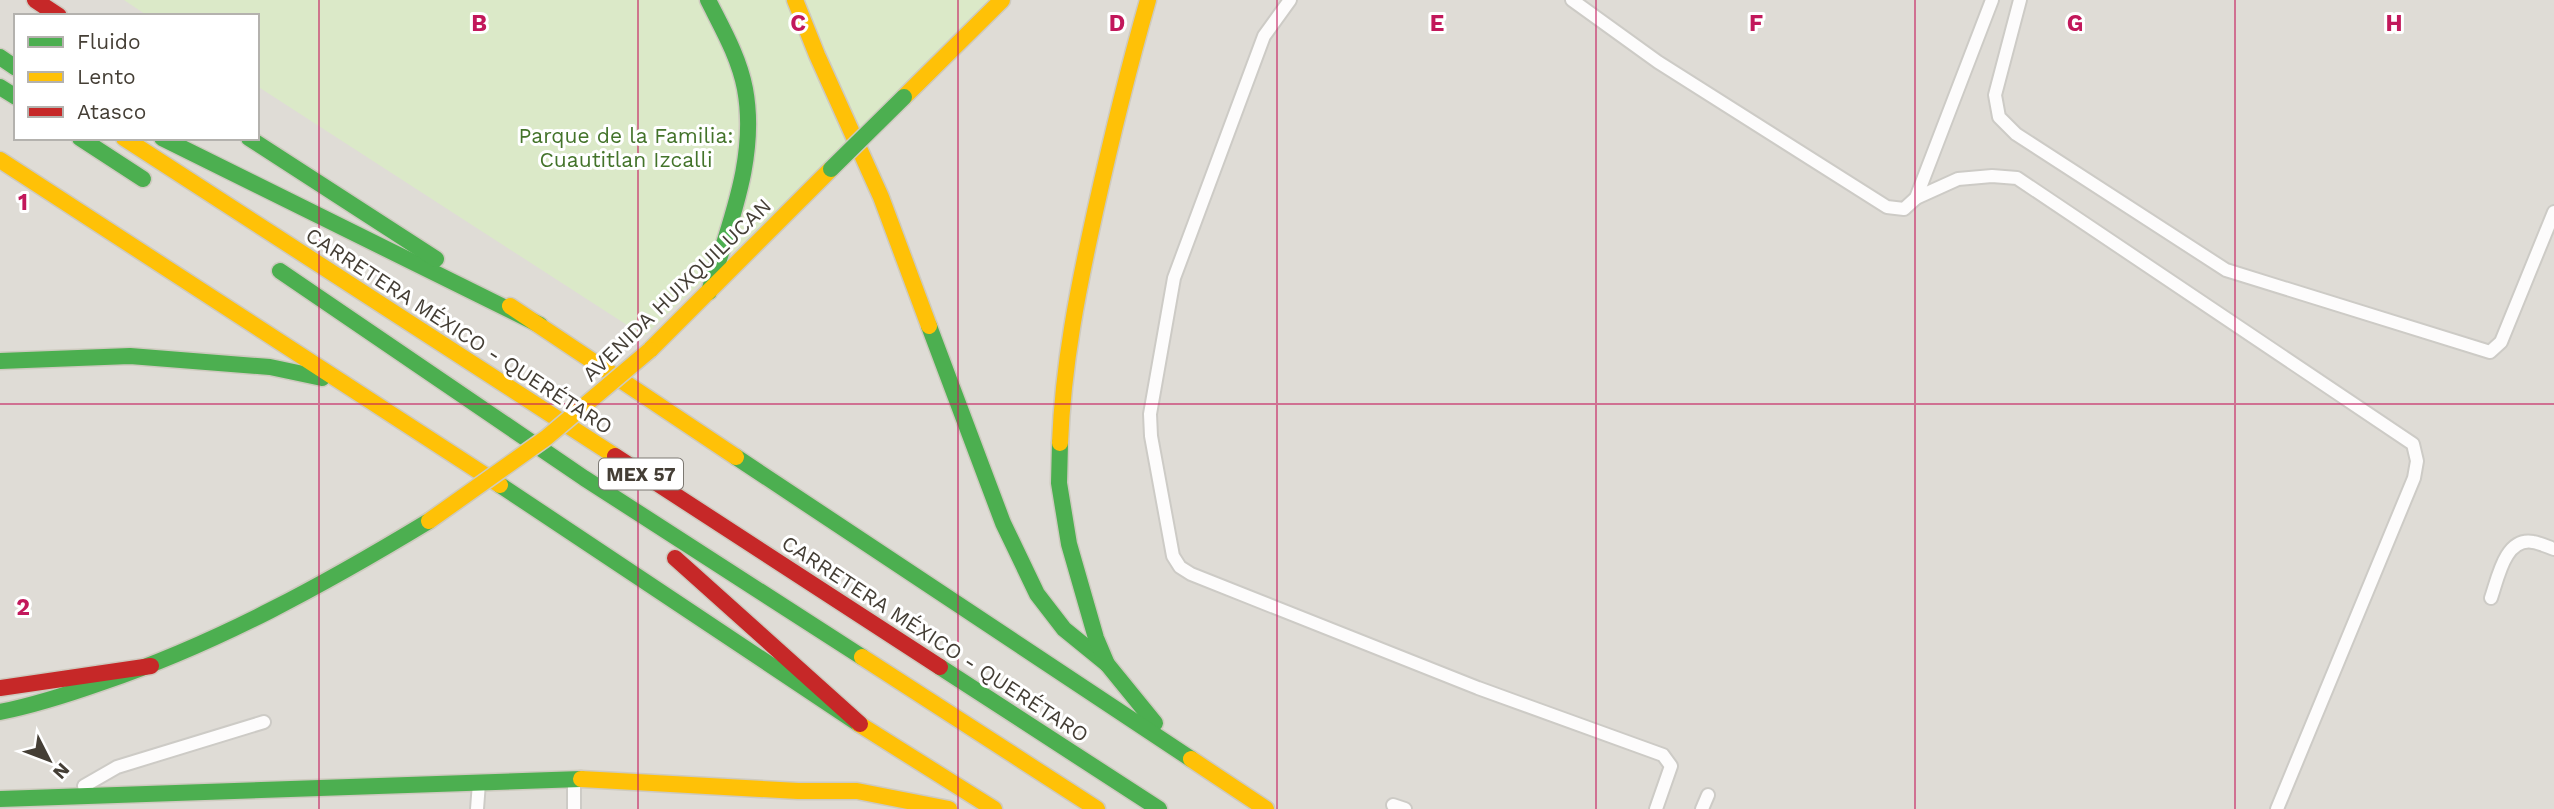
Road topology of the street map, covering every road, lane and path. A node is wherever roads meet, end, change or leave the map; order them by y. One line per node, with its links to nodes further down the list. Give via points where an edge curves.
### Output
1 (34, 0): 10 (main road)
2 (708, 0): 20 (main road, via 733,49 750,127 747,163)
3 (795, 0): 27 (main road, via 881,197 1003,523 1037,594 1064,629)
4 (1002, 0): 20 (main road, AVENIDA HUIXQUILUCAN, bridge)
5 (1148, 0): 27 (main road, via 1119,104 1075,300 1062,390 1059,483 1069,544)
6 (1290, 0): 47 (lane, via 1265,36 1174,278 1150,414 1173,556 1191,574 1478,688 1663,755 1671,766)
7 (1572, 0): 17 (lane, via 1658,62 1886,207 1903,209)
8 (1992, 0): 17 (lane)
9 (2020, 0): 18 (lane, via 1995,95 1999,117 2016,134 2226,270 2490,352 2501,342)
10 (56, 14)
11 (83, 140): 16 (main road)
12 (127, 140): 45 (main road, CARRETERA MÉXICO - QUERÉTARO / MEX 57)
13 (166, 140): 21 (main road)
14 (252, 140): 21 (main road)
15 (0, 160): 23 (main road)
16 (161, 191)
17 (1916, 198): 49 (lane, via 1958,179 2017,178 2413,444 2414,478)
18 (2554, 212)
19 (265, 261): 24 (main road, MEX 57)
20 (709, 292): 28 (main road, AVENIDA HUIXQUILUCAN, bridge, via 650,350 546,438 429,521 243,626)
21 (540, 325): 33 (main road)
22 (0, 360): 23 (main road, via 130,356 270,367)
23 (346, 383): 32 (main road)
24 (584, 478): 32 (main road); 44 (main road, MEX 57)
25 (2554, 550): 26 (lane, via 2532,541 2517,543 2507,555)
26 (2491, 598)
27 (1107, 664): 33 (main road)
28 (151, 666): 29 (main road); 30 (main road, AVENIDA HUIXQUILUCAN)
29 (0, 688)
30 (0, 712)
31 (264, 722): 37 (lane, via 117,767)
32 (860, 724): 43 (main road, via 910,762)
33 (1181, 754): 46 (main road)
34 (574, 779): 35 (main road); 39 (main road, via 794,796 857,791); 41 (lane)
35 (479, 783): 37 (main road); 40 (lane)
36 (1708, 795): 48 (lane)
37 (65, 797): 38 (main road)
38 (0, 799)
39 (898, 799): 42 (main road)
40 (477, 809)
41 (573, 809)
42 (948, 809)
43 (994, 809)
44 (1097, 809)
45 (1159, 809)
46 (1266, 809)
47 (1656, 809)
48 (1702, 809)
49 (2277, 809)

